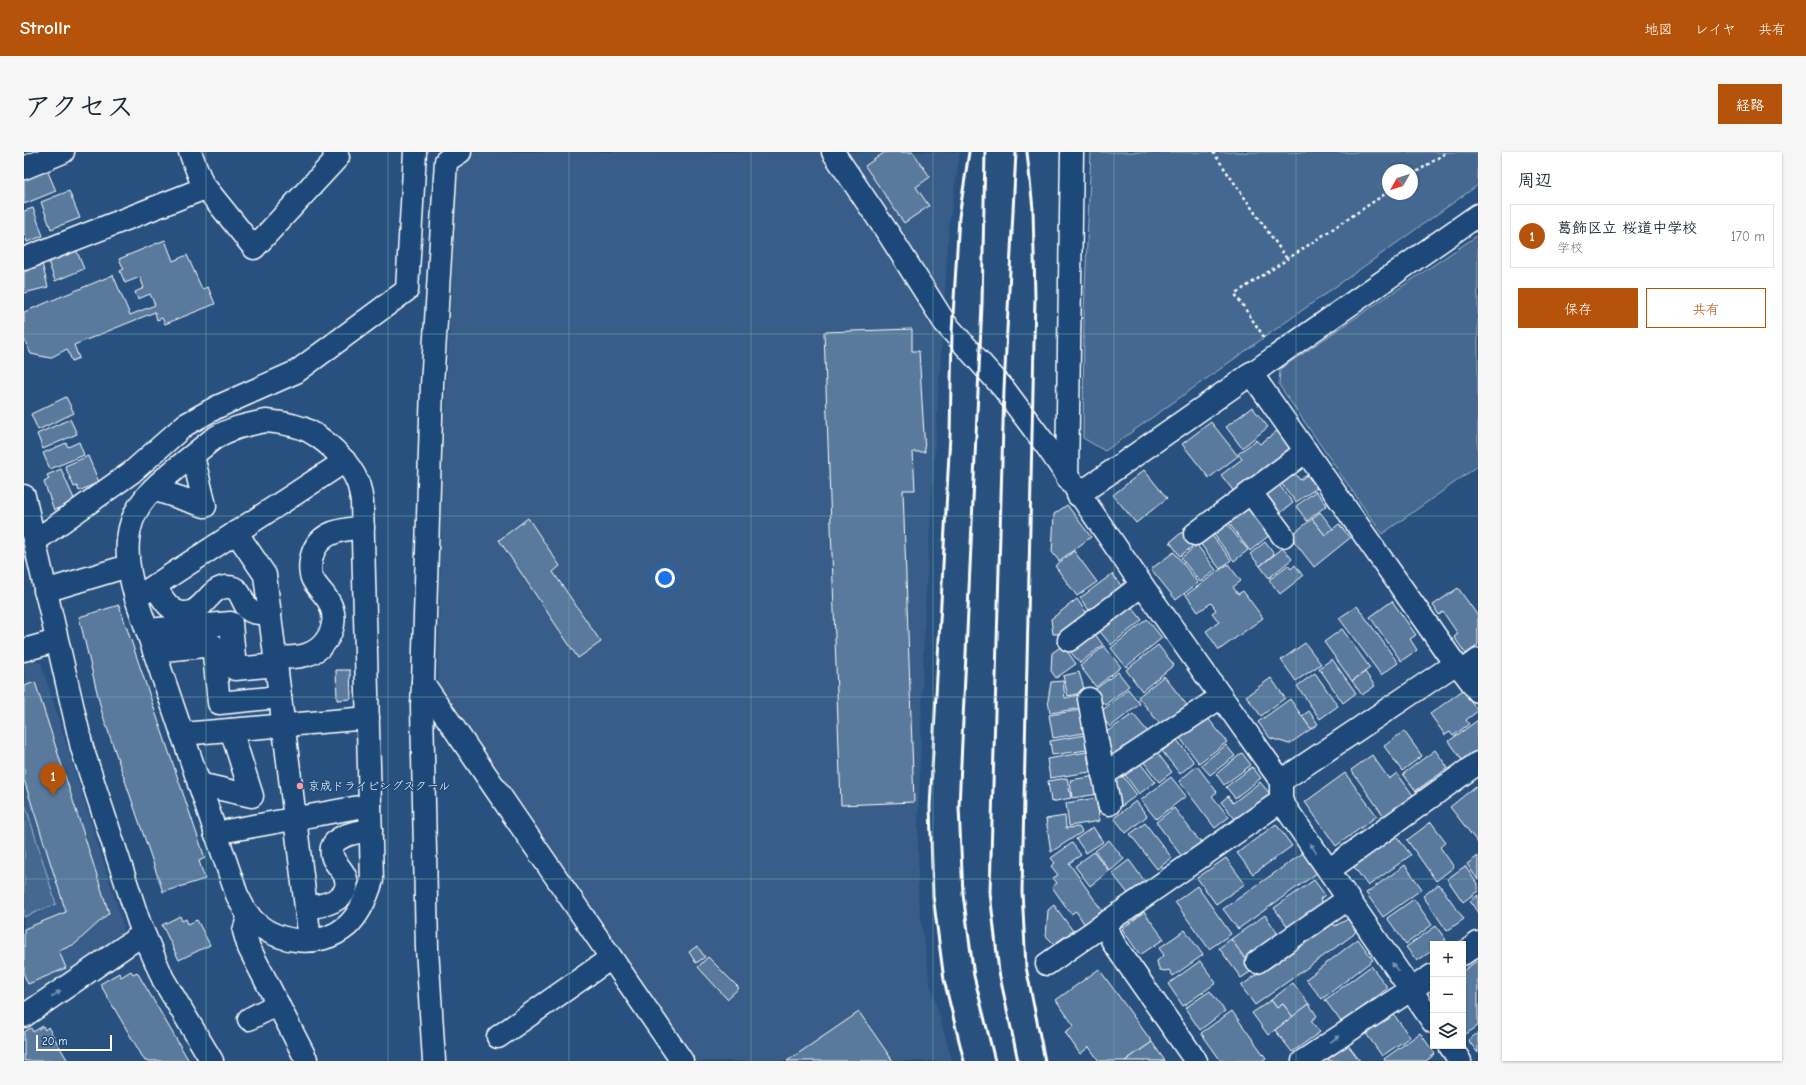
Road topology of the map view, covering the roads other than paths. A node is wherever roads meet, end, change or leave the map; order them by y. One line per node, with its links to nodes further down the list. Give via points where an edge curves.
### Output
1 (63, 152): 8 (street)
2 (190, 152): 9 (street)
3 (334, 152): 9 (street, via 338,157 254,248)
4 (415, 152): 24 (street, via 407,290 296,372 217,406 185,425 132,472)
5 (833, 152): 16 (street, via 945,323 1004,389)
6 (1072, 152): 16 (street)
7 (451, 155): 38 (street, via 432,385)
8 (24, 168)
9 (205, 188): 11 (street)
10 (1478, 214): 12 (street)
11 (24, 259)
12 (1251, 373): 13 (street); 16 (street)
13 (1306, 451): 18 (street); 37 (street)
14 (193, 456): 15 (street, via 224,432 266,421 303,428 325,441); 17 (street); 17 (street, via 205,506)
15 (345, 461): 20 (street, via 358,483); 21 (street)
16 (1073, 486): 26 (street)
17 (153, 489): 25 (street, via 133,517 128,535)
18 (1251, 493): 22 (street); 23 (street)
19 (24, 496): 24 (street)
20 (363, 527): 36 (street, via 326,536 312,553 311,577 331,606 333,617 329,637 315,651); 43 (street)
21 (236, 532): 27 (street); 30 (street, via 264,575)
22 (1196, 534)
23 (1283, 536)
24 (34, 541): 28 (street)
25 (128, 566): 28 (street); 29 (street)
26 (1142, 585): 32 (street); 41 (street)
27 (155, 586): 29 (street); 30 (street, via 172,609 180,613 194,611 213,593 228,586 236,589 249,610)
28 (45, 591): 33 (street)
29 (136, 598): 31 (street)
30 (270, 613): 36 (street)
31 (147, 630): 35 (street); 36 (street, via 231,623 235,669)
32 (1069, 640)
33 (56, 641): 34 (street); 61 (street, via 82,748)
34 (24, 650)
35 (154, 651): 40 (street, via 213,645 219,703); 46 (street)
36 (276, 662): 40 (street)
37 (1461, 666): 39 (street); 50 (street)
38 (424, 683): 65 (street); 78 (street, via 422,706 427,948)
39 (1478, 691)
40 (280, 697): 44 (street)
41 (1220, 697): 48 (street); 50 (street)
42 (1089, 699): 48 (street)
43 (368, 718): 44 (street); 52 (street)
44 (284, 725): 45 (street); 53 (street)
45 (231, 730): 46 (street); 49 (street, via 252,796)
46 (182, 734): 49 (street)
47 (1478, 763): 56 (street)
48 (1103, 775): 51 (street)
49 (199, 784): 55 (street)
50 (1285, 785): 56 (street, one-way to 50); 60 (street)
51 (1109, 804)
52 (370, 805): 53 (street); 54 (street)
53 (295, 818): 55 (street); 58 (street)
54 (371, 830): 58 (street, via 348,833 336,842 332,849 333,857 346,879 346,887 330,904); 62 (street, via 372,880 358,913 346,926 332,935)
55 (215, 832): 59 (street, via 237,895)
56 (1329, 870): 57 (street)
57 (1348, 899): 66 (street); 69 (street, one-way to 57)
58 (306, 908): 62 (street)
59 (249, 915): 62 (street, via 261,927 278,937); 70 (street, via 244,931 249,948)
60 (1104, 925): 67 (street); 80 (street, via 1114,944)
61 (143, 934): 71 (street, one-way to 61); 77 (street, via 163,979)
62 (310, 940)
63 (1478, 943): 64 (street)
64 (1466, 952)
65 (611, 958): 74 (street); 79 (street)
66 (1257, 962)
67 (1047, 964)
68 (1430, 977): 69 (street)
69 (1411, 990): 72 (street); 81 (street, one-way to 69)
70 (278, 1004): 73 (street); 76 (street)
71 (24, 1016)
72 (1430, 1018)
73 (249, 1019)
74 (498, 1037)
75 (1452, 1049): 82 (street)
76 (306, 1059)
77 (212, 1061)
78 (434, 1061)
79 (682, 1061)
80 (1196, 1061)
81 (1303, 1061)
82 (1460, 1061)

